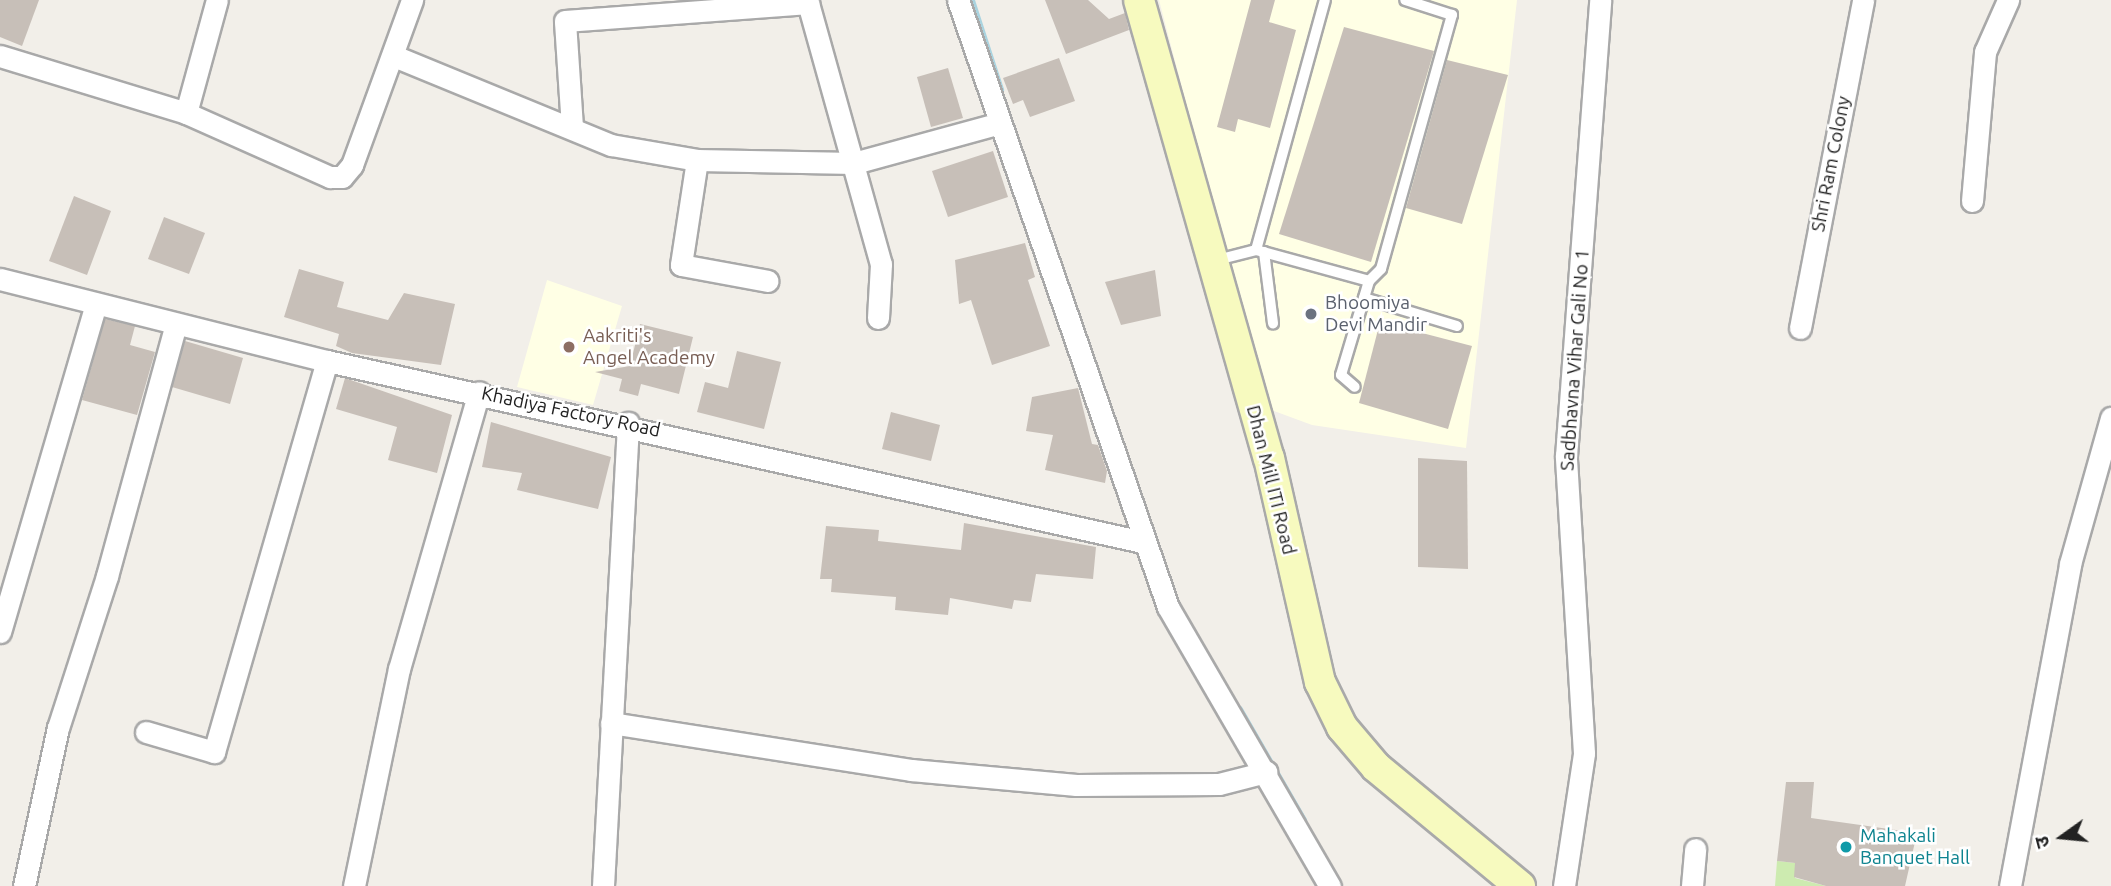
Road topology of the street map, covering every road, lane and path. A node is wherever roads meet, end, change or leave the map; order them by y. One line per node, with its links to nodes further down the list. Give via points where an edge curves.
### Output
1 (217, 0): 12 (street)
2 (412, 0): 11 (street)
3 (958, 0): 13 (street)
4 (1139, 0): 19 (street, Dhan Mill ITI Road)
5 (1325, 0): 18 (lane)
6 (1405, 0): 22 (lane, via 1452,15 1381,269)
7 (1600, 0): 46 (street, Sadbhavna Vihar Gali No 1, via 1566,456 1584,753)
8 (1863, 0): 29 (street, Shri Ram Colony)
9 (2008, 0): 17 (street, via 1985,52)
10 (0, 56): 12 (street)
11 (394, 56): 12 (street, via 342,177 330,177); 14 (street)
12 (186, 113)
13 (1000, 123): 16 (street); 35 (street)
14 (572, 127): 15 (street, via 611,145); 16 (street, via 565,21 808,3)
15 (697, 160): 16 (street); 21 (street, via 681,264)
16 (854, 163): 25 (street, via 881,264)
17 (1972, 201)
18 (1260, 251): 19 (lane); 22 (lane); 26 (lane)
19 (1212, 262): 45 (street, Dhan Mill ITI Road, via 1269,458 1312,656 1342,727 1376,767)
20 (0, 279): 24 (street, Khadiya Factory Road)
21 (768, 281)
22 (1368, 281): 23 (lane)
23 (1364, 298): 28 (lane); 31 (lane, via 1341,375)
24 (96, 303): 27 (street, Khadiya Factory Road); 36 (street)
25 (878, 318)
26 (1273, 323)
27 (176, 324): 30 (street, Khadiya Factory Road); 41 (street, via 58,728)
28 (1457, 326)
29 (1800, 328)
30 (327, 361): 32 (street, Khadiya Factory Road); 38 (street, via 214,752)
31 (1355, 387)
32 (479, 392): 34 (street, Khadiya Factory Road); 42 (street, via 399,668)
33 (2111, 418): 48 (street, via 2070,564)
34 (628, 423): 35 (street, Khadiya Factory Road); 37 (street)
35 (1143, 542): 39 (street, via 1168,607)
36 (0, 632)
37 (611, 723): 39 (street, via 911,770 1076,785 1219,784); 43 (street)
38 (146, 732)
39 (1266, 772): 44 (street)
40 (1695, 849): 47 (street)
41 (24, 886)
42 (354, 886)
43 (603, 886)
44 (1330, 886)
45 (1520, 886)
46 (1564, 886)
47 (1692, 886)
48 (2010, 886)

